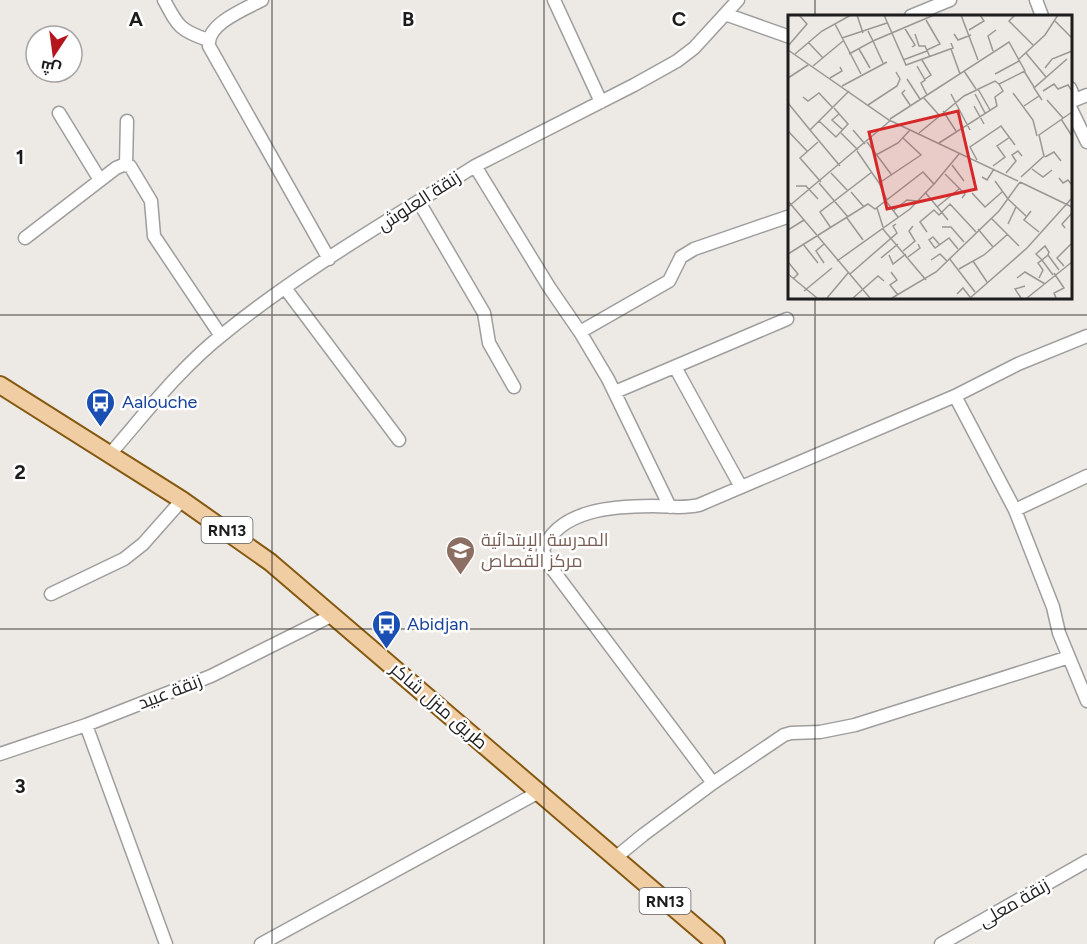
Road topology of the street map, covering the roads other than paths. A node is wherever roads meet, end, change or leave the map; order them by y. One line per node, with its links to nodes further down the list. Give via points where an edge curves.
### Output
1 (164, 0): 11 (street, via 180,28)
2 (262, 0): 11 (street, via 210,32)
3 (554, 0): 13 (street)
4 (738, 0): 7 (street)
5 (950, 0): 8 (street)
6 (1036, 0): 9 (street)
7 (725, 14): 10 (street); 13 (street, via 685,56)
8 (913, 15)
9 (1042, 15)
10 (788, 36)
11 (208, 40): 23 (street)
12 (1075, 98): 16 (street)
13 (601, 102): 18 (street)
14 (59, 113): 19 (street)
15 (127, 121): 17 (street)
16 (1087, 142)
17 (126, 165): 19 (street); 27 (street, via 133,168 151,201 154,236)
18 (475, 166): 20 (street, زنقة العلوش); 26 (street, زنقة العلوش)
19 (100, 180): 22 (street)
20 (419, 202): 23 (street, زنقة العلوش); 31 (street, via 484,313 489,343)
21 (788, 217): 26 (street, via 693,249 681,257 669,281)
22 (25, 238)
23 (329, 259): 24 (street, زنقة العلوش)
24 (285, 288): 27 (street, زنقة العلوش); 34 (street)
25 (787, 319): 29 (street)
26 (580, 332): 32 (street, زنقة العلوش)
27 (221, 336): 35 (street, زنقة العلوش, via 177,378)
28 (1087, 336): 33 (street, via 1018,364)
29 (675, 367): 32 (street); 37 (street)
30 (0, 385): 35 (main road, طريق منزل شاكر / RN13)
31 (514, 387)
32 (615, 392): 39 (street, زنقة العلوش)
33 (955, 396): 37 (street); 40 (street)
34 (399, 440)
35 (110, 454): 38 (main road, طريق منزل شاكر / RN13)
36 (1087, 476): 40 (street)
37 (741, 487): 39 (street, via 699,505)
38 (182, 500): 41 (street, via 143,544 124,559); 42 (main road, طريق منزل شاكر / RN13, via 270,562)
39 (670, 507): 47 (street, via 628,507 580,516 557,528 543,550 547,562)
40 (1015, 510): 43 (street)
41 (51, 594)
42 (333, 615): 45 (street, زنقة عبيد, via 211,676); 48 (main road, طريق منزل شاكر / RN13)
43 (1070, 657): 44 (street); 47 (street, via 855,725 788,734)
44 (1087, 702)
45 (86, 725): 46 (street, زنقة عبيد); 51 (street)
46 (0, 754)
47 (713, 783): 49 (street)
48 (539, 792): 49 (main road, طريق منزل شاكر / RN13); 52 (street)
49 (615, 858): 53 (main road, طريق منزل شاكر / RN13)
50 (1087, 861): 54 (street, زنقة معلى)
51 (166, 944)
52 (261, 944)
53 (716, 944)
54 (941, 944)

